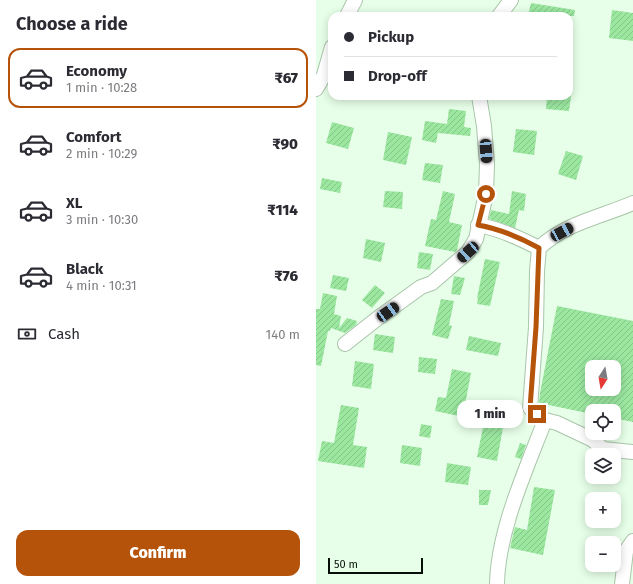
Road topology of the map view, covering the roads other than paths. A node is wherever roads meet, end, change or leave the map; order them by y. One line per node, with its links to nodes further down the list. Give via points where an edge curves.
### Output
1 (355, 0): 3 (street)
2 (511, 0): 4 (street)
3 (349, 12)
4 (502, 12)
5 (328, 61): 6 (street)
6 (316, 89)
7 (481, 100): 9 (street, via 487,164 486,194)
8 (633, 203): 10 (street, via 578,223 546,241)
9 (478, 225): 10 (street, via 516,236); 11 (street, via 476,239 468,252 432,283 421,287)
10 (539, 248): 12 (street, via 530,408)
11 (345, 344)
12 (545, 420): 13 (street, via 593,440 603,449); 15 (street, via 507,524 497,568)
13 (633, 452)
14 (633, 541): 16 (street, via 626,551)
15 (497, 584)
16 (622, 584)

